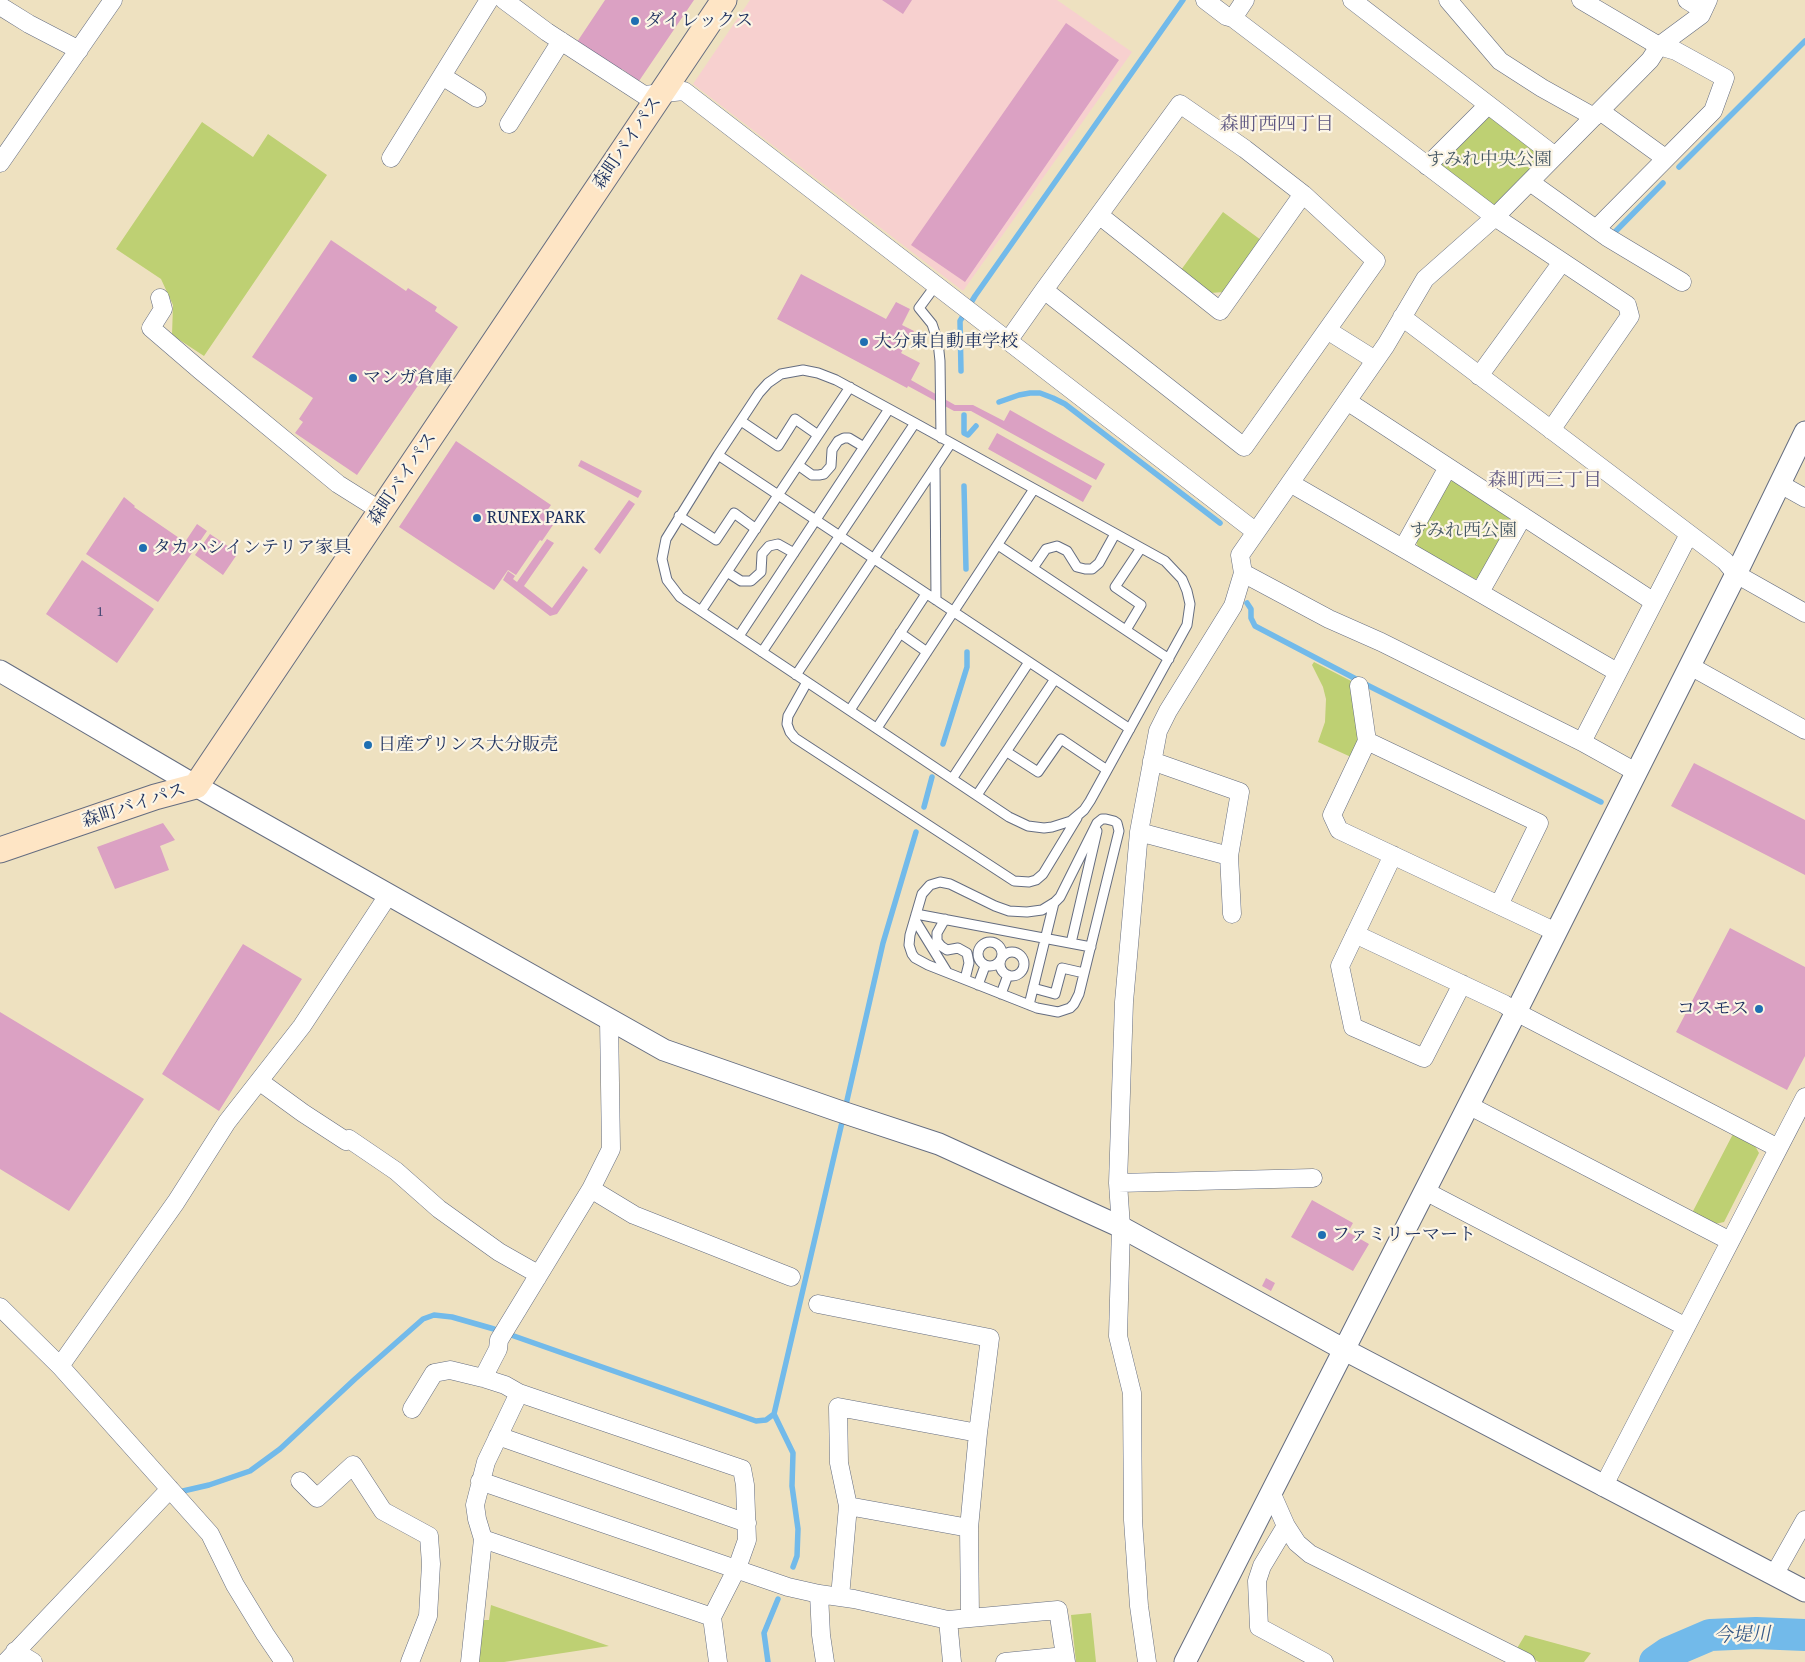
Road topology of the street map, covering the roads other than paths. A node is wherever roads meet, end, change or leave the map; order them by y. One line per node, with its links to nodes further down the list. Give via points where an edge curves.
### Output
1 (113, 0): 17 (street)
2 (489, 0): 18 (street)
3 (504, 0): 15 (street)
4 (724, 0): 19 (main road, 森町バイパス)
5 (1205, 0): 14 (street)
6 (1245, 0): 14 (street)
7 (1352, 0): 21 (street)
8 (1448, 0): 22 (street, via 1500,60 1542,88)
9 (1581, 0): 13 (street)
10 (1686, 0): 11 (street)
11 (1706, 5): 16 (street, via 1701,15)
12 (0, 6): 17 (street)
13 (1604, 7): 16 (street)
14 (1233, 18): 28 (street)
15 (561, 41): 19 (street, via 644,95); 23 (street)
16 (1659, 46): 22 (street, via 1650,60); 26 (street, via 1676,50 1725,78 1713,111)
17 (79, 50): 27 (street)
18 (442, 76): 20 (street); 25 (street)
19 (661, 94): 36 (street, via 684,92); 64 (main road, 森町バイパス)
20 (477, 98)
21 (1488, 104): 24 (street); 28 (street)
22 (1597, 114): 24 (street); 26 (street)
23 (509, 124)
24 (1555, 156): 29 (street)
25 (390, 158)
26 (1665, 158): 33 (street)
27 (0, 163)
28 (1427, 166): 32 (street)
29 (1530, 182): 32 (street); 33 (street)
30 (1303, 194): 31 (street, via 1180,104); 31 (street, via 1220,311); 40 (street, via 1376,261)
31 (1099, 216): 37 (street)
32 (1495, 217): 34 (street); 39 (street, via 1425,279)
33 (1596, 229): 35 (street)
34 (1562, 262): 43 (street); 49 (street, via 1627,305 1630,316)
35 (1682, 282)
36 (936, 285): 41 (street); 52 (lane, via 919,308 932,324 938,342)
37 (1044, 290): 40 (street, via 1244,447); 41 (street)
38 (160, 298): 64 (street, via 163,309 151,328 338,484)
39 (1402, 317): 42 (street); 43 (street)
40 (1327, 330): 42 (street)
41 (1008, 341): 69 (street)
42 (1375, 360): 45 (street)
43 (1479, 376): 49 (street)
44 (850, 387): 46 (lane); 47 (lane, via 810,371 781,374 763,387); 51 (lane)
45 (1347, 400): 58 (street); 59 (street)
46 (890, 409): 48 (lane); 54 (lane)
47 (741, 421): 51 (lane, via 778,446 795,419); 55 (lane)
48 (914, 423): 52 (lane); 72 (lane)
49 (1551, 430): 71 (street)
50 (1805, 432): 60 (street)
51 (818, 435): 56 (lane)
52 (941, 438): 53 (lane)
53 (951, 443): 57 (lane); 61 (lane)
54 (864, 447): 56 (lane, via 849,438 838,441 832,450 832,466 824,474 812,475); 67 (lane)
55 (718, 455): 62 (lane); 65 (lane)
56 (798, 465): 62 (lane)
57 (935, 467): 77 (lane); 84 (lane)
58 (1448, 467): 66 (street); 75 (street)
59 (1290, 482): 69 (street); 75 (street)
60 (1780, 484): 63 (street); 81 (street)
61 (1034, 489): 70 (lane); 73 (lane)
62 (778, 495): 67 (lane); 68 (lane)
63 (1805, 498)
64 (381, 511): 114 (main road, 森町バイパス)
65 (679, 516): 68 (lane, via 716,540 734,513); 86 (lane, via 666,539 662,559 664,570 673,590)
66 (1523, 516): 82 (street); 85 (street)
67 (816, 520): 72 (lane); 76 (lane)
68 (756, 529): 79 (lane)
69 (1256, 532): 80 (street, via 1240,555)
70 (1116, 534): 74 (lane); 78 (lane, via 1092,569 1077,567 1067,550 1057,546 1046,549)
71 (1688, 534): 81 (street); 85 (street)
72 (839, 536): 77 (lane); 92 (lane)
73 (998, 545): 78 (lane); 87 (lane)
74 (1141, 548): 89 (lane, via 1115,587 1141,605); 94 (lane, via 1172,566 1187,591 1189,618)
75 (1403, 548): 82 (street)
76 (794, 553): 79 (lane, via 778,544 769,546 762,554 761,572 751,581 743,581); 91 (lane)
77 (874, 559): 83 (lane); 99 (lane)
78 (1033, 568): 89 (lane)
79 (727, 572): 86 (lane)
80 (1243, 573): 108 (street, via 1329,619); 110 (street, via 1232,606 1168,710 1158,731)
81 (1736, 574): 88 (street); 96 (street)
82 (1480, 592): 98 (street)
83 (926, 594): 84 (lane); 90 (lane)
84 (936, 600): 87 (lane)
85 (1654, 602): 98 (street)
86 (701, 611): 91 (lane)
87 (953, 612): 93 (lane); 95 (lane)
88 (1805, 613)
89 (1126, 630): 94 (lane)
90 (900, 634): 93 (lane); 103 (lane)
91 (739, 636): 92 (lane)
92 (762, 652): 99 (lane)
93 (927, 652): 104 (lane)
94 (1169, 659): 105 (lane)
95 (1029, 662): 100 (lane); 113 (lane)
96 (1690, 666): 106 (street); 112 (street)
97 (0, 671): 114 (street)
98 (1617, 672): 108 (street)
99 (796, 674): 101 (lane)
100 (1055, 679): 105 (lane); 109 (lane)
101 (807, 682): 103 (lane); 116 (lane, via 788,716 787,724 795,738 1014,881 1029,882 1043,874)
102 (1359, 686): 107 (street)
103 (850, 710): 104 (lane)
104 (876, 728): 113 (lane)
105 (1130, 729): 111 (lane)
106 (1805, 730)
107 (1367, 741): 120 (street, via 1332,816 1339,830); 124 (street, via 1539,823)
108 (1582, 742): 112 (street)
109 (1007, 752): 111 (lane, via 1038,772 1061,739); 115 (lane)
110 (1152, 761): 118 (street); 121 (street, via 1240,792)
111 (1107, 770): 116 (lane)
112 (1636, 772): 128 (street)
113 (952, 779): 115 (lane)
114 (196, 786): 119 (main road, 森町バイパス); 122 (street)
115 (977, 796): 116 (lane, via 1028,826 1052,827)
116 (1078, 816)
117 (1099, 821): 123 (lane, via 1063,892); 131 (lane); 132 (lane, via 1114,821 1118,823 1119,831)
118 (1140, 832): 121 (street); 151 (street, via 1124,1002)
119 (0, 850)
120 (1393, 854): 124 (street); 129 (street)
121 (1229, 856): 125 (street)
122 (389, 894): 145 (street); 146 (street, via 302,1026)
123 (1054, 903): 126 (lane, via 1034,912 1014,912 940,882 930,885 922,894); 130 (lane)
124 (1499, 905): 128 (street)
125 (1232, 914)
126 (915, 917): 127 (lane); 135 (lane); 135 (lane, via 909,945 912,954)
127 (945, 919): 130 (lane); 138 (lane, via 937,933 937,941 947,950 958,948 967,953 970,963)
128 (1556, 932): 144 (street)
129 (1355, 934): 140 (street); 140 (street, via 1340,966 1353,1026 1424,1058)
130 (1045, 938): 131 (lane); 141 (lane)
131 (1071, 943): 132 (lane)
132 (1091, 947): 136 (lane)
133 (1000, 960): 134 (lane, via 995,966); 134 (lane, via 1002,953 999,947 994,943 984,943 977,955); 137 (lane, via 1000,967); 137 (lane, via 1011,951 1024,959 1020,974)
134 (985, 966): 139 (lane)
135 (947, 972): 138 (lane)
136 (1084, 972): 141 (lane, via 1062,968 1055,994); 143 (lane, via 1077,1000 1070,1008 1050,1012)
137 (1008, 975): 142 (lane)
138 (965, 979): 139 (lane)
139 (978, 984): 142 (lane)
140 (1462, 984): 144 (street)
141 (1033, 988): 143 (lane)
142 (1000, 994): 143 (lane)
143 (1029, 1005)
144 (1516, 1012): 148 (street); 149 (street)
145 (609, 1019): 152 (street, via 611,1149); 154 (street, via 664,1050 939,1144)
146 (259, 1081): 157 (street, via 303,1114 346,1141 349,1139 396,1171 439,1210 499,1252 536,1273); 162 (street, via 227,1122 176,1202)
147 (1805, 1097): 149 (street)
148 (1468, 1105): 153 (street); 155 (street)
149 (1778, 1148): 155 (street)
150 (1313, 1178): 151 (street)
151 (1118, 1183): 154 (street)
152 (591, 1189): 156 (street, via 634,1215); 157 (street)
153 (1425, 1191): 160 (street); 161 (street)
154 (1121, 1227): 161 (street); 197 (street, via 1118,1336 1132,1393 1133,1520)
155 (1730, 1241): 160 (street)
156 (791, 1277)
157 (536, 1278): 163 (street, via 499,1340 498,1349)
158 (818, 1304): 166 (street, via 990,1338)
159 (0, 1306): 162 (street)
160 (1686, 1327): 170 (street)
161 (1343, 1349): 170 (street); 172 (street)
162 (60, 1366): 171 (street)
163 (483, 1378): 164 (street); 165 (street, via 450,1370 434,1373)
164 (519, 1393): 167 (street); 175 (street, via 742,1469)
165 (412, 1409)
166 (978, 1433): 173 (street, via 838,1407 839,1463); 177 (street)
167 (498, 1436): 169 (street); 175 (street)
168 (300, 1481): 191 (street, via 318,1498 353,1465 383,1511 429,1536 428,1616)
169 (480, 1481): 178 (street, via 475,1504); 179 (street)
170 (1603, 1486): 180 (street)
171 (170, 1488): 187 (street); 190 (street, via 210,1534 235,1585)
172 (1271, 1492): 176 (street); 198 (street)
173 (848, 1506): 177 (street); 183 (street)
174 (1805, 1520): 180 (street)
175 (747, 1523): 179 (street, via 747,1540)
176 (1286, 1526): 199 (street, via 1262,1566 1258,1581 1259,1627); 200 (street, via 1297,1543 1310,1554)
177 (970, 1528): 185 (street)
178 (483, 1539): 184 (street); 192 (street)
179 (737, 1568): 182 (street, via 788,1587); 184 (street)
180 (1774, 1575): 181 (street)
181 (1805, 1591)
182 (819, 1594): 183 (street); 194 (street)
183 (840, 1597): 186 (street)
184 (712, 1617): 193 (street)
185 (970, 1618): 186 (street); 188 (street, via 1058,1610)
186 (948, 1620): 195 (street)
187 (10, 1656): 189 (street)
188 (1065, 1659): 196 (street)
189 (33, 1662)
190 (284, 1662)
191 (410, 1662)
192 (470, 1662)
193 (718, 1662)
194 (825, 1662)
195 (952, 1662)
196 (1005, 1662)
197 (1148, 1662)
198 (1185, 1662)
199 (1324, 1662)
200 (1526, 1662)

